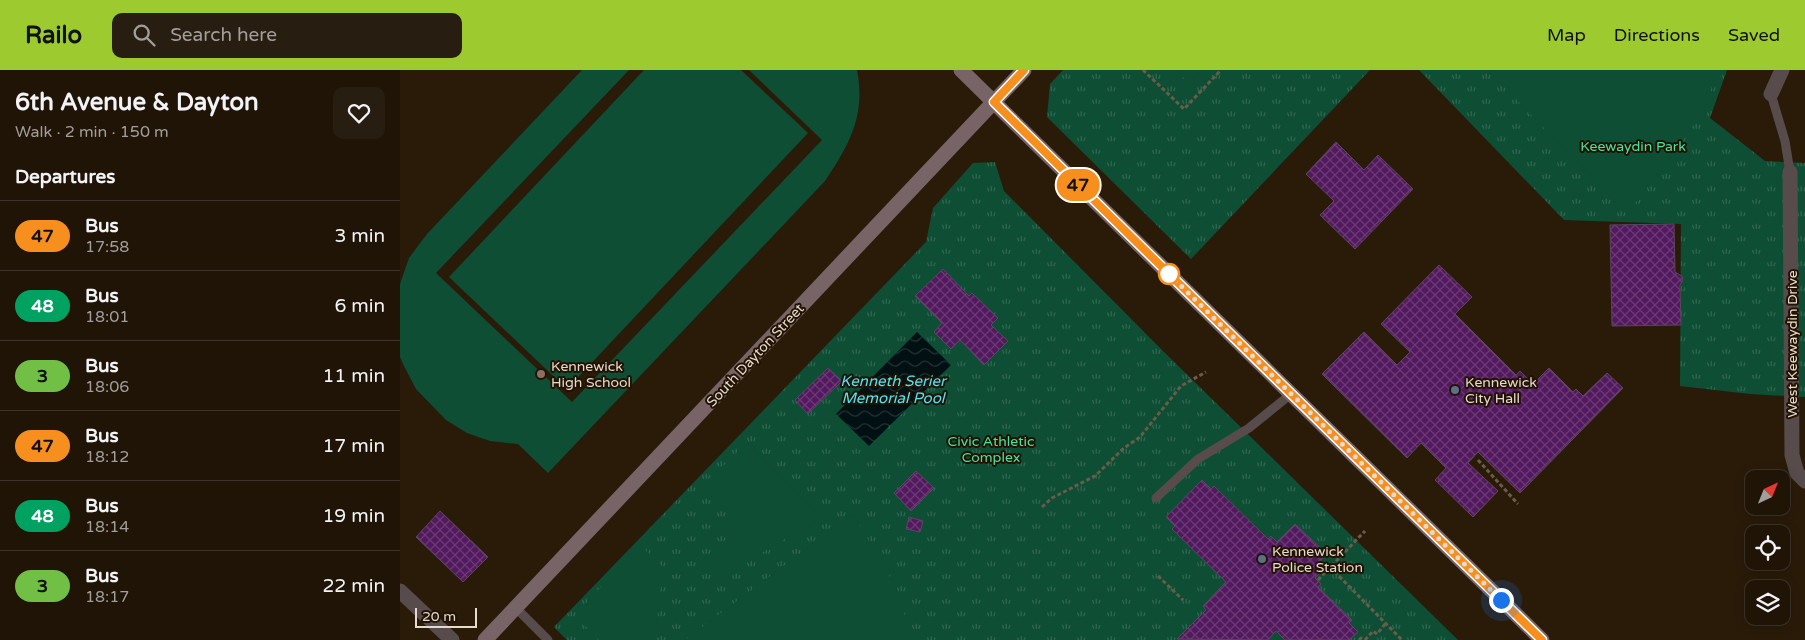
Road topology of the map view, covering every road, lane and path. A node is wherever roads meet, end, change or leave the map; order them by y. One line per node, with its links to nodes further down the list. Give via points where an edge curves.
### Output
1 (961, 70): 7 (street)
2 (1024, 70): 7 (street, South Dayton Street)
3 (1143, 70): 4 (path, via 1184,109)
4 (1221, 70)
5 (1782, 70): 6 (street)
6 (1771, 94): 8 (lane)
7 (994, 102): 10 (street); 22 (street, South Dayton Street)
8 (1790, 172): 12 (street, West Keewaydin Drive, via 1792,455 1797,473)
9 (1206, 372): 15 (path, via 1181,386 1140,437 1096,476 1052,498)
10 (1291, 394): 13 (lane, via 1249,428 1198,458); 30 (street)
11 (1478, 460): 14 (path)
12 (1805, 481)
13 (1156, 498)
14 (1518, 504)
15 (1042, 507)
16 (1365, 530): 17 (path)
17 (1330, 567): 19 (path); 23 (path)
18 (1158, 576): 21 (path)
19 (1318, 580)
20 (400, 591): 24 (street)
21 (1182, 600)
22 (516, 608): 25 (street, South Dayton Street); 26 (lane)
23 (1386, 623): 28 (path, via 1377,634 1374,631); 29 (path)
24 (452, 640)
25 (485, 640)
26 (548, 640)
27 (1358, 640): 28 (path)
28 (1364, 640)
29 (1402, 640)
30 (1542, 640)

